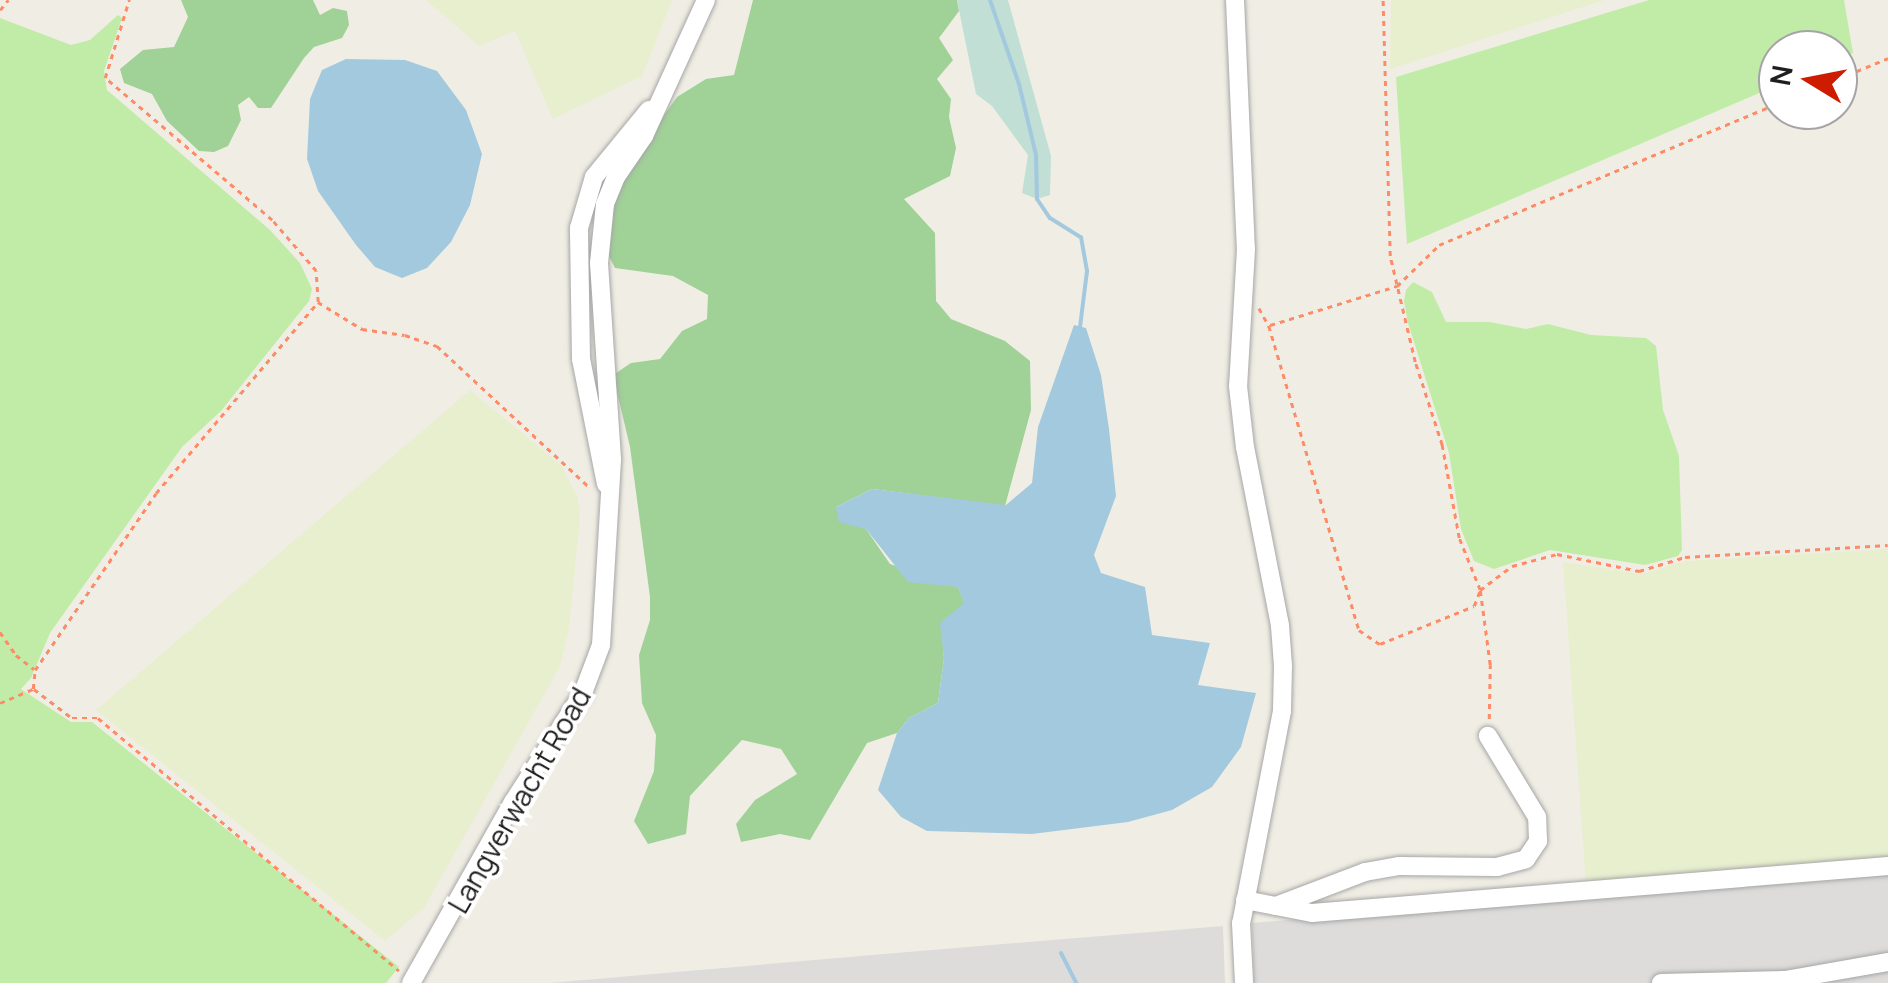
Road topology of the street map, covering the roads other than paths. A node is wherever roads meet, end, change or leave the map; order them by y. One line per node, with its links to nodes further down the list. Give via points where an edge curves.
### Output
1 (706, 0): 3 (street, Langverwacht Road)
2 (1235, 0): 7 (street, via 1244,279 1238,386 1283,666 1282,711)
3 (658, 100): 4 (street, Langverwacht Road, via 609,190 600,240 611,420); 4 (street, Langverwacht Road, via 594,177 579,228 582,359)
4 (608, 492): 10 (street, Langverwacht Road, via 606,609 592,672)
5 (1488, 736): 8 (street, via 1538,817 1538,841 1526,858 1496,867 1365,872)
6 (1888, 866): 8 (street, via 1312,913)
7 (1245, 900): 8 (street); 11 (street)
8 (1276, 906)
9 (1888, 962): 12 (street, via 1785,980)
10 (411, 982)
11 (1244, 983)
12 (1661, 983)

